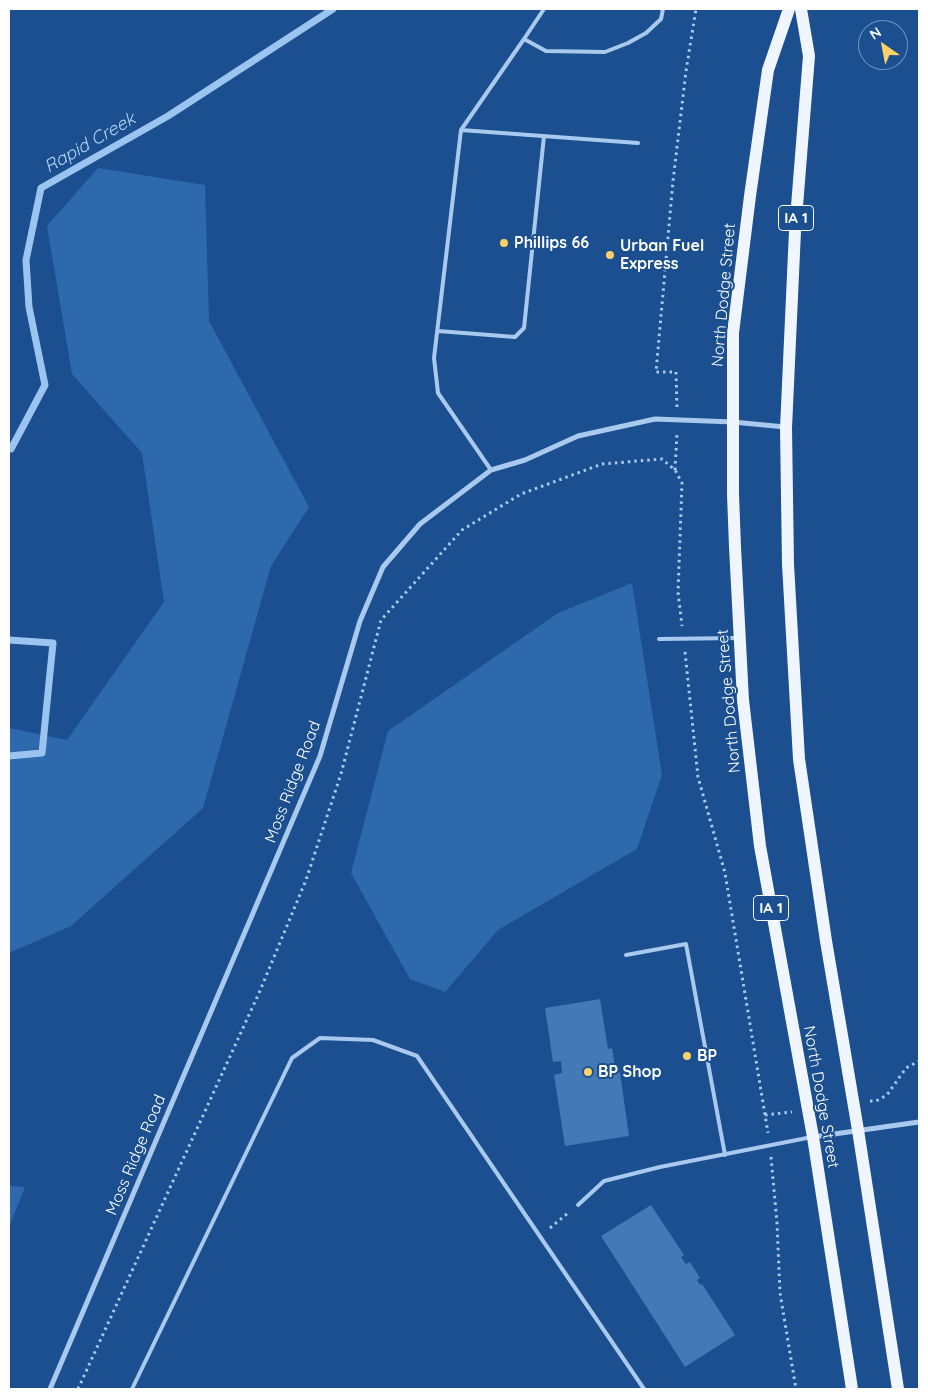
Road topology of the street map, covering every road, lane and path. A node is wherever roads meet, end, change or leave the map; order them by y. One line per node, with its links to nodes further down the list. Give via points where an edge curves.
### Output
1 (544, 9): 6 (lane)
2 (663, 9): 6 (lane, via 661,19 646,33 605,52 546,51)
3 (696, 9): 11 (path, via 673,181 656,372 676,372)
4 (789, 9): 12 (main road, North Dodge Street, via 768,70 750,196 734,333)
5 (801, 9): 13 (main road, North Dodge Street / IA 1, via 809,56 795,232)
6 (524, 39): 7 (lane)
7 (461, 130): 8 (lane); 10 (lane)
8 (544, 136): 9 (lane); 10 (lane, via 524,328 515,337)
9 (638, 142)
10 (438, 331): 14 (lane, via 434,358 438,393)
11 (677, 420): 12 (street, Moss Ridge Road); 14 (street, Moss Ridge Road, via 655,419 578,436 525,460); 15 (path)
12 (733, 422): 13 (street, Moss Ridge Road); 16 (main road, North Dodge Street / IA 1, via 732,494)
13 (786, 428): 24 (main road, North Dodge Street / IA 1, via 788,564 799,759)
14 (491, 470): 30 (street, Moss Ridge Road, via 420,524 383,566 360,621 320,756)
15 (675, 470): 18 (path, via 682,483 678,592); 31 (path, via 662,459 602,464 521,494 462,530 381,620 341,774 306,880 259,993)
16 (740, 638): 18 (lane); 25 (main road, North Dodge Street / IA 1, via 743,700 760,846)
17 (659, 639): 18 (lane)
18 (684, 640): 22 (path, via 698,777 725,874)
19 (626, 955): 26 (lane, via 686,944)
20 (919, 1061): 21 (path, via 906,1068 887,1095)
21 (876, 1101)
22 (765, 1115)
23 (919, 1122): 24 (street)
24 (858, 1130): 25 (street); 36 (main road, North Dodge Street / IA 1)
25 (813, 1137): 26 (lane); 35 (main road, North Dodge Street / IA 1)
26 (725, 1155): 28 (lane, via 604,1181)
27 (774, 1175): 34 (path, via 780,1293)
28 (578, 1205): 29 (path)
29 (540, 1237): 32 (lane, via 417,1056 373,1040 320,1038 292,1058); 33 (lane)
30 (50, 1389)
31 (78, 1389)
32 (132, 1389)
33 (644, 1389)
34 (796, 1389)
35 (852, 1389)
36 (898, 1389)

